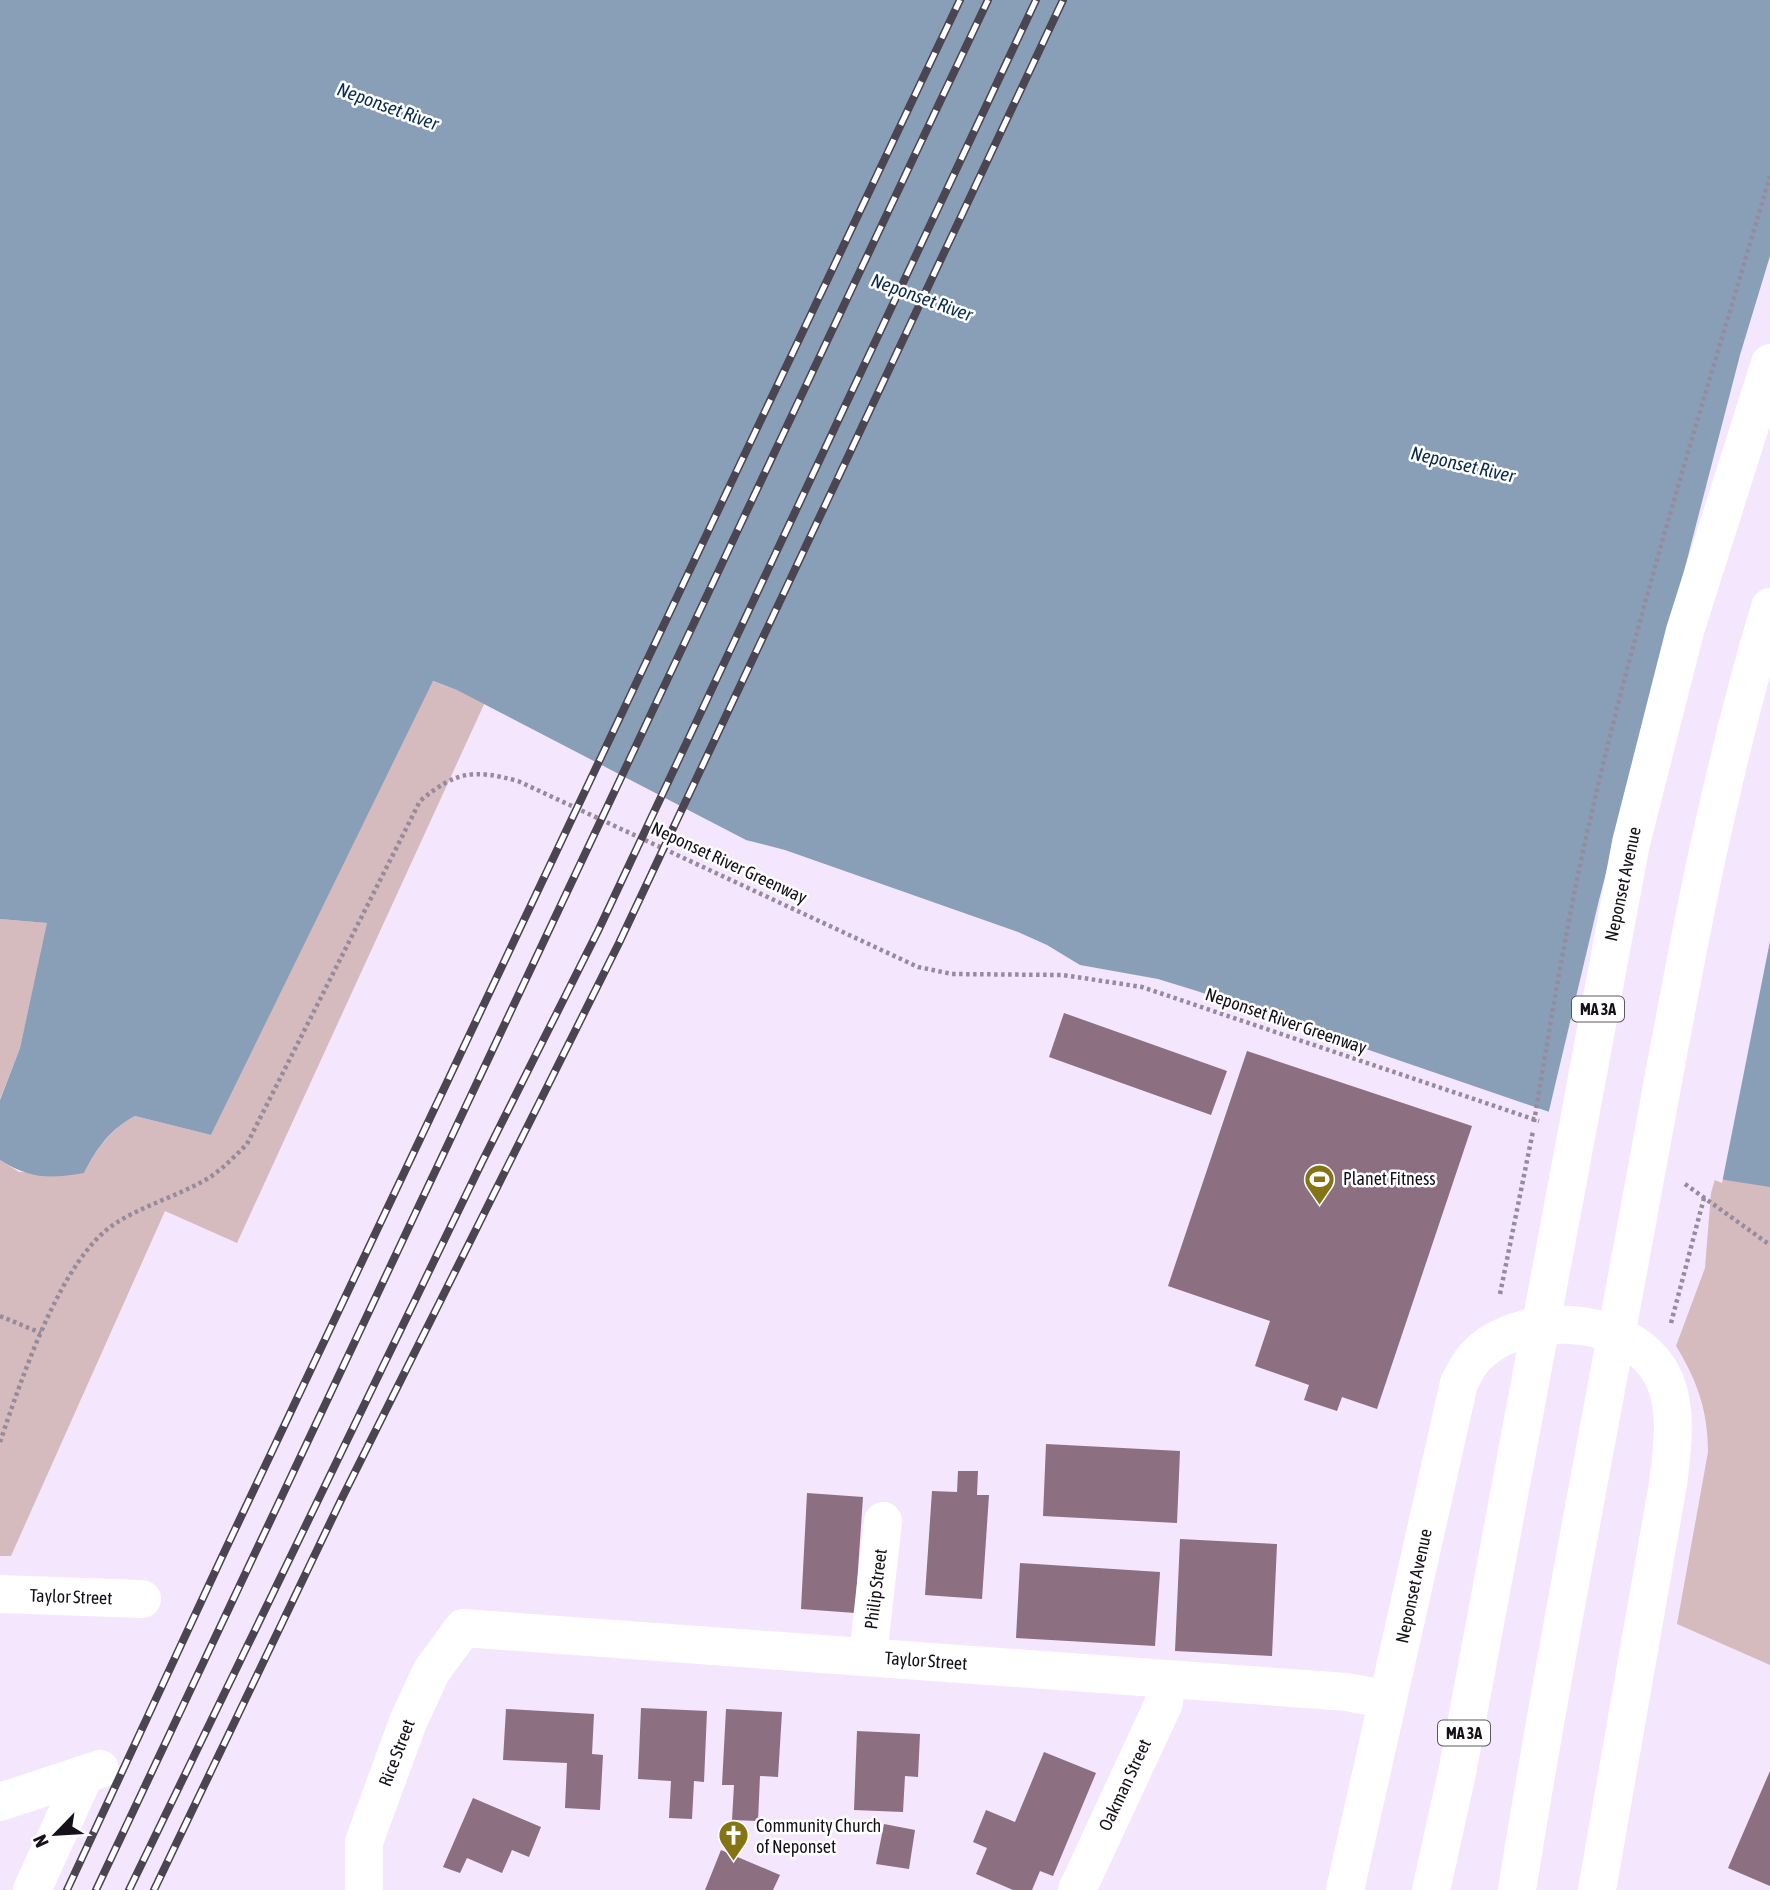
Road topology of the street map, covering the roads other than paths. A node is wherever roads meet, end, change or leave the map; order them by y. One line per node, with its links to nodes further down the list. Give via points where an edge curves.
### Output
1 (1770, 363): 15 (street, Neponset Avenue / MA 3A, via 1685,631 1631,843 1457,1773)
2 (1770, 607): 16 (street, via 1728,762 1696,907)
3 (883, 1521): 7 (street, Philip Street)
4 (0, 1594): 5 (street, Taylor Street)
5 (142, 1599)
6 (463, 1628): 7 (street, Taylor Street); 12 (street, Rice Street, via 431,1672 404,1734 364,1842)
7 (868, 1656): 8 (street, Taylor Street)
8 (1169, 1679): 9 (street, Taylor Street, via 1347,1692); 13 (street, Oakman Street, via 1163,1705)
9 (1388, 1700): 14 (street, Neponset Avenue); 17 (street, Neponset Avenue, via 1453,1404 1467,1367 1492,1343 1530,1327 1580,1326 1608,1331 1638,1347 1666,1383 1672,1405 1672,1456)
10 (0, 1802): 11 (street, via 97,1770)
11 (32, 1890)
12 (364, 1890)
13 (1077, 1890)
14 (1345, 1890)
15 (1431, 1890)
16 (1517, 1890)
17 (1597, 1890)

